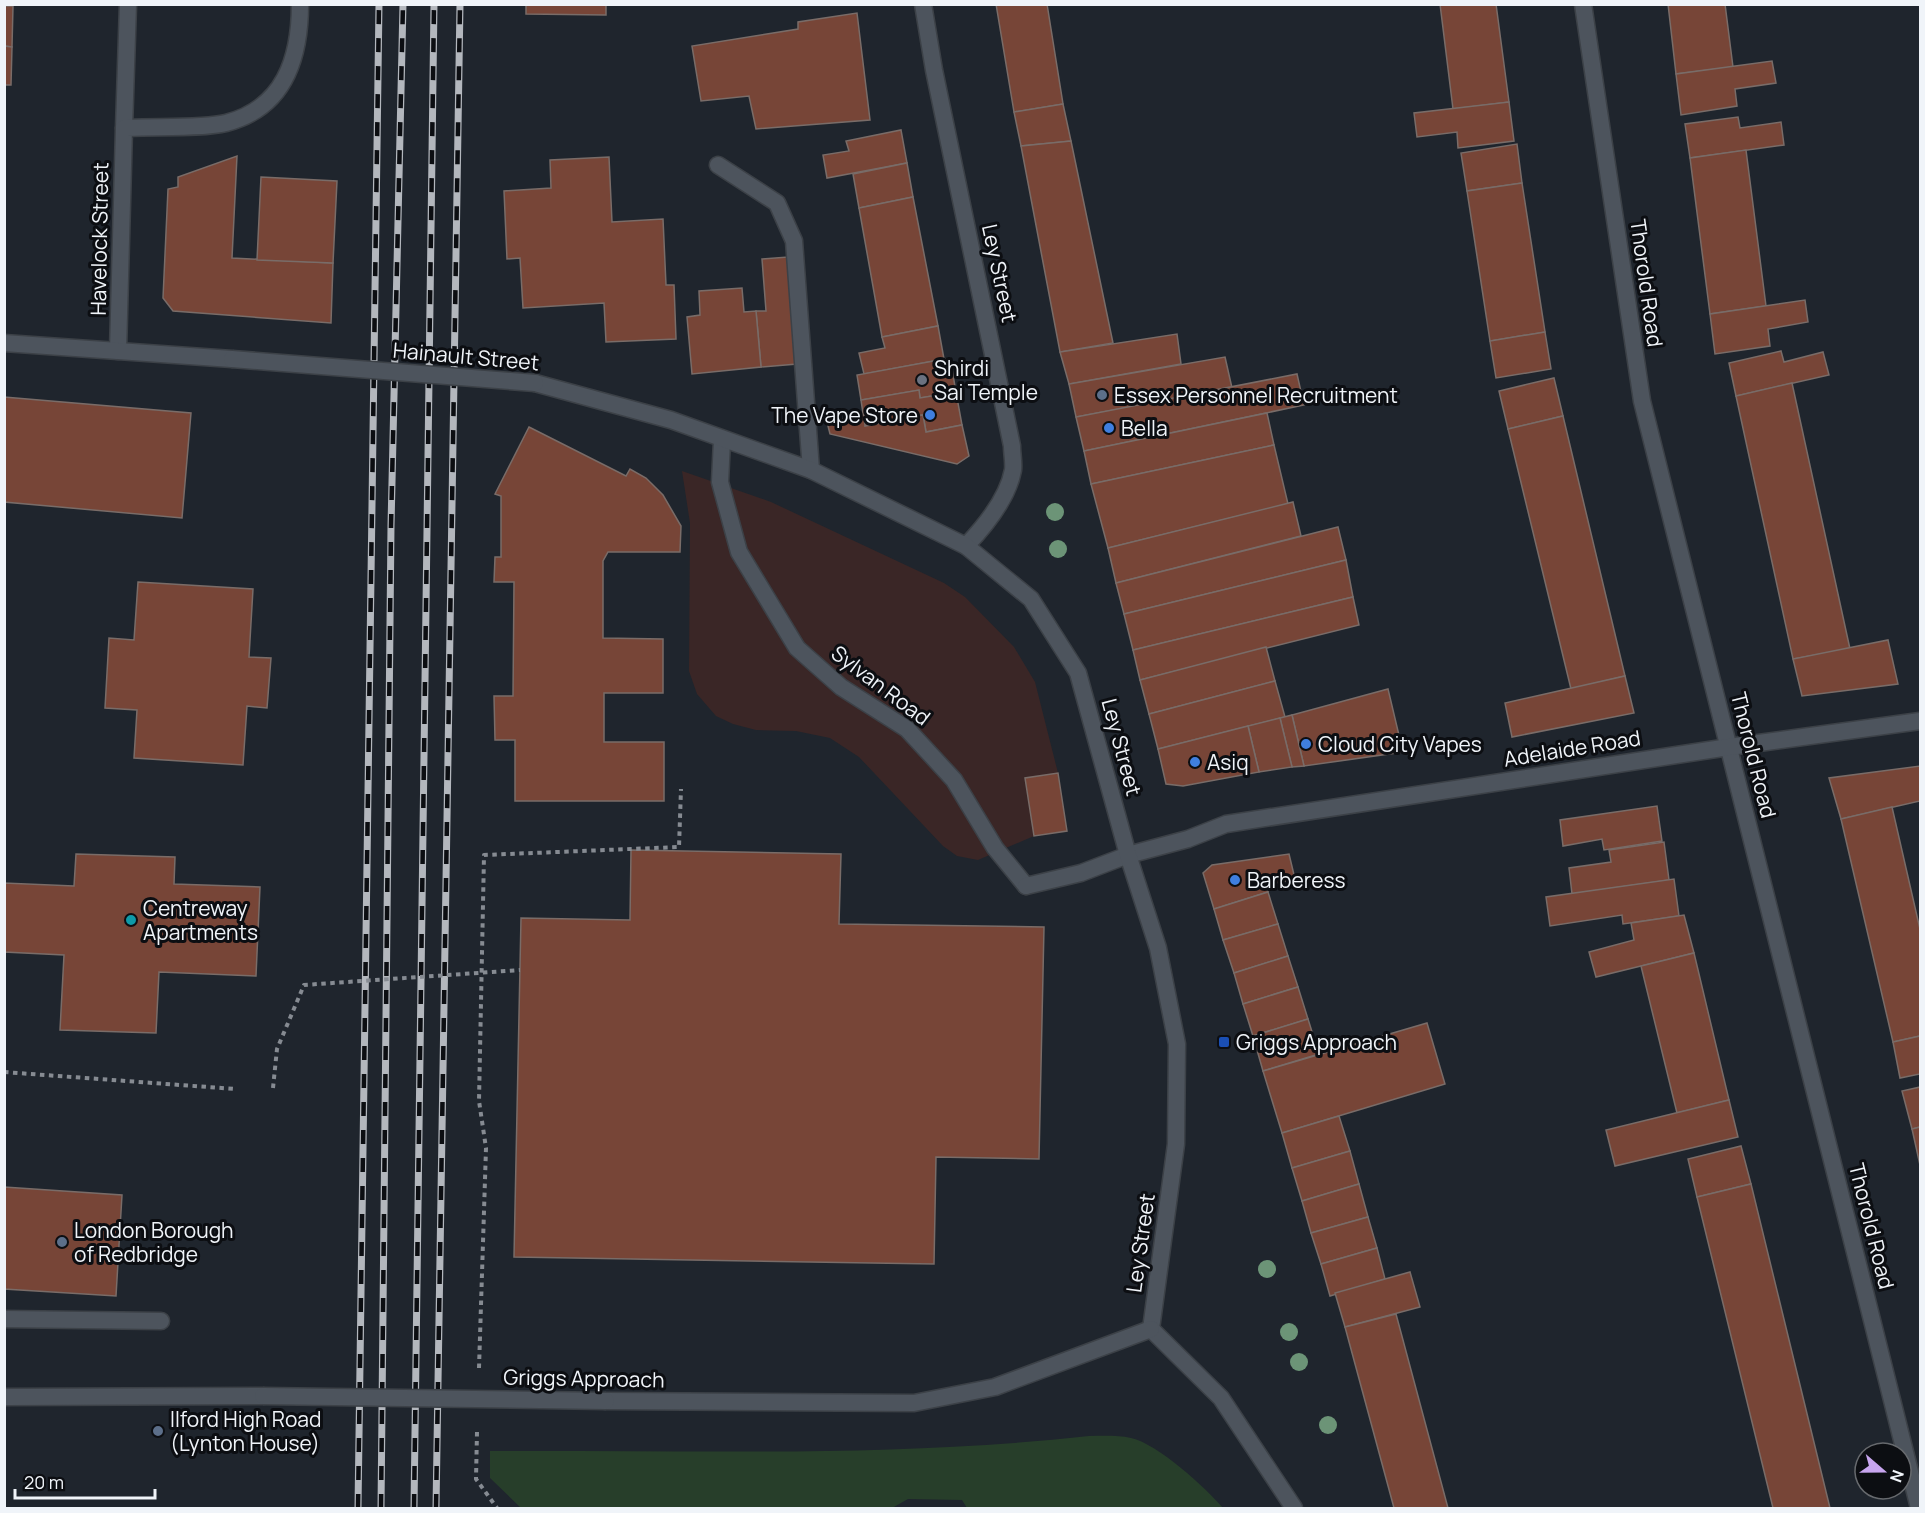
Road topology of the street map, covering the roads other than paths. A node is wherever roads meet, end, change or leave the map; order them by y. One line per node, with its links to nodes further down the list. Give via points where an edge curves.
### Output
1 (128, 4): 5 (street, Havelock Street)
2 (300, 4): 5 (street, via 296,53 280,87 257,112 224,123)
3 (923, 4): 11 (street, Ley Street, via 1012,446 1013,470 1005,491 983,528)
4 (1583, 4): 13 (street, Thorold Road, via 1642,401)
5 (124, 128): 8 (street, Havelock Street)
6 (718, 165): 10 (street, via 777,203 794,242)
7 (4, 343): 8 (street, Hainault Street)
8 (118, 351): 9 (street, Hainault Street, bridge, via 535,383 671,420)
9 (722, 440): 10 (street, Hainault Street); 14 (street, Sylvan Road, via 720,482 739,552 797,648 841,687 907,729 954,780 995,848 1026,886 1081,873)
10 (811, 470): 11 (street, Hainault Street)
11 (966, 546): 14 (street, Ley Street, via 1031,599 1078,673)
12 (1920, 721): 13 (street, Adelaide Road)
13 (1728, 747): 14 (street, Adelaide Road, via 1226,824); 19 (street, Thorold Road)
14 (1128, 855): 17 (street, Ley Street, via 1158,948 1177,1044 1176,1144)
15 (4, 1319): 16 (street)
16 (161, 1321)
17 (1151, 1329): 18 (street, Griggs Approach, bridge, via 995,1387 914,1402); 20 (street, via 1221,1398)
18 (4, 1397)
19 (1917, 1489): 21 (street, Thorold Road)
20 (1294, 1509)
21 (1919, 1509)

